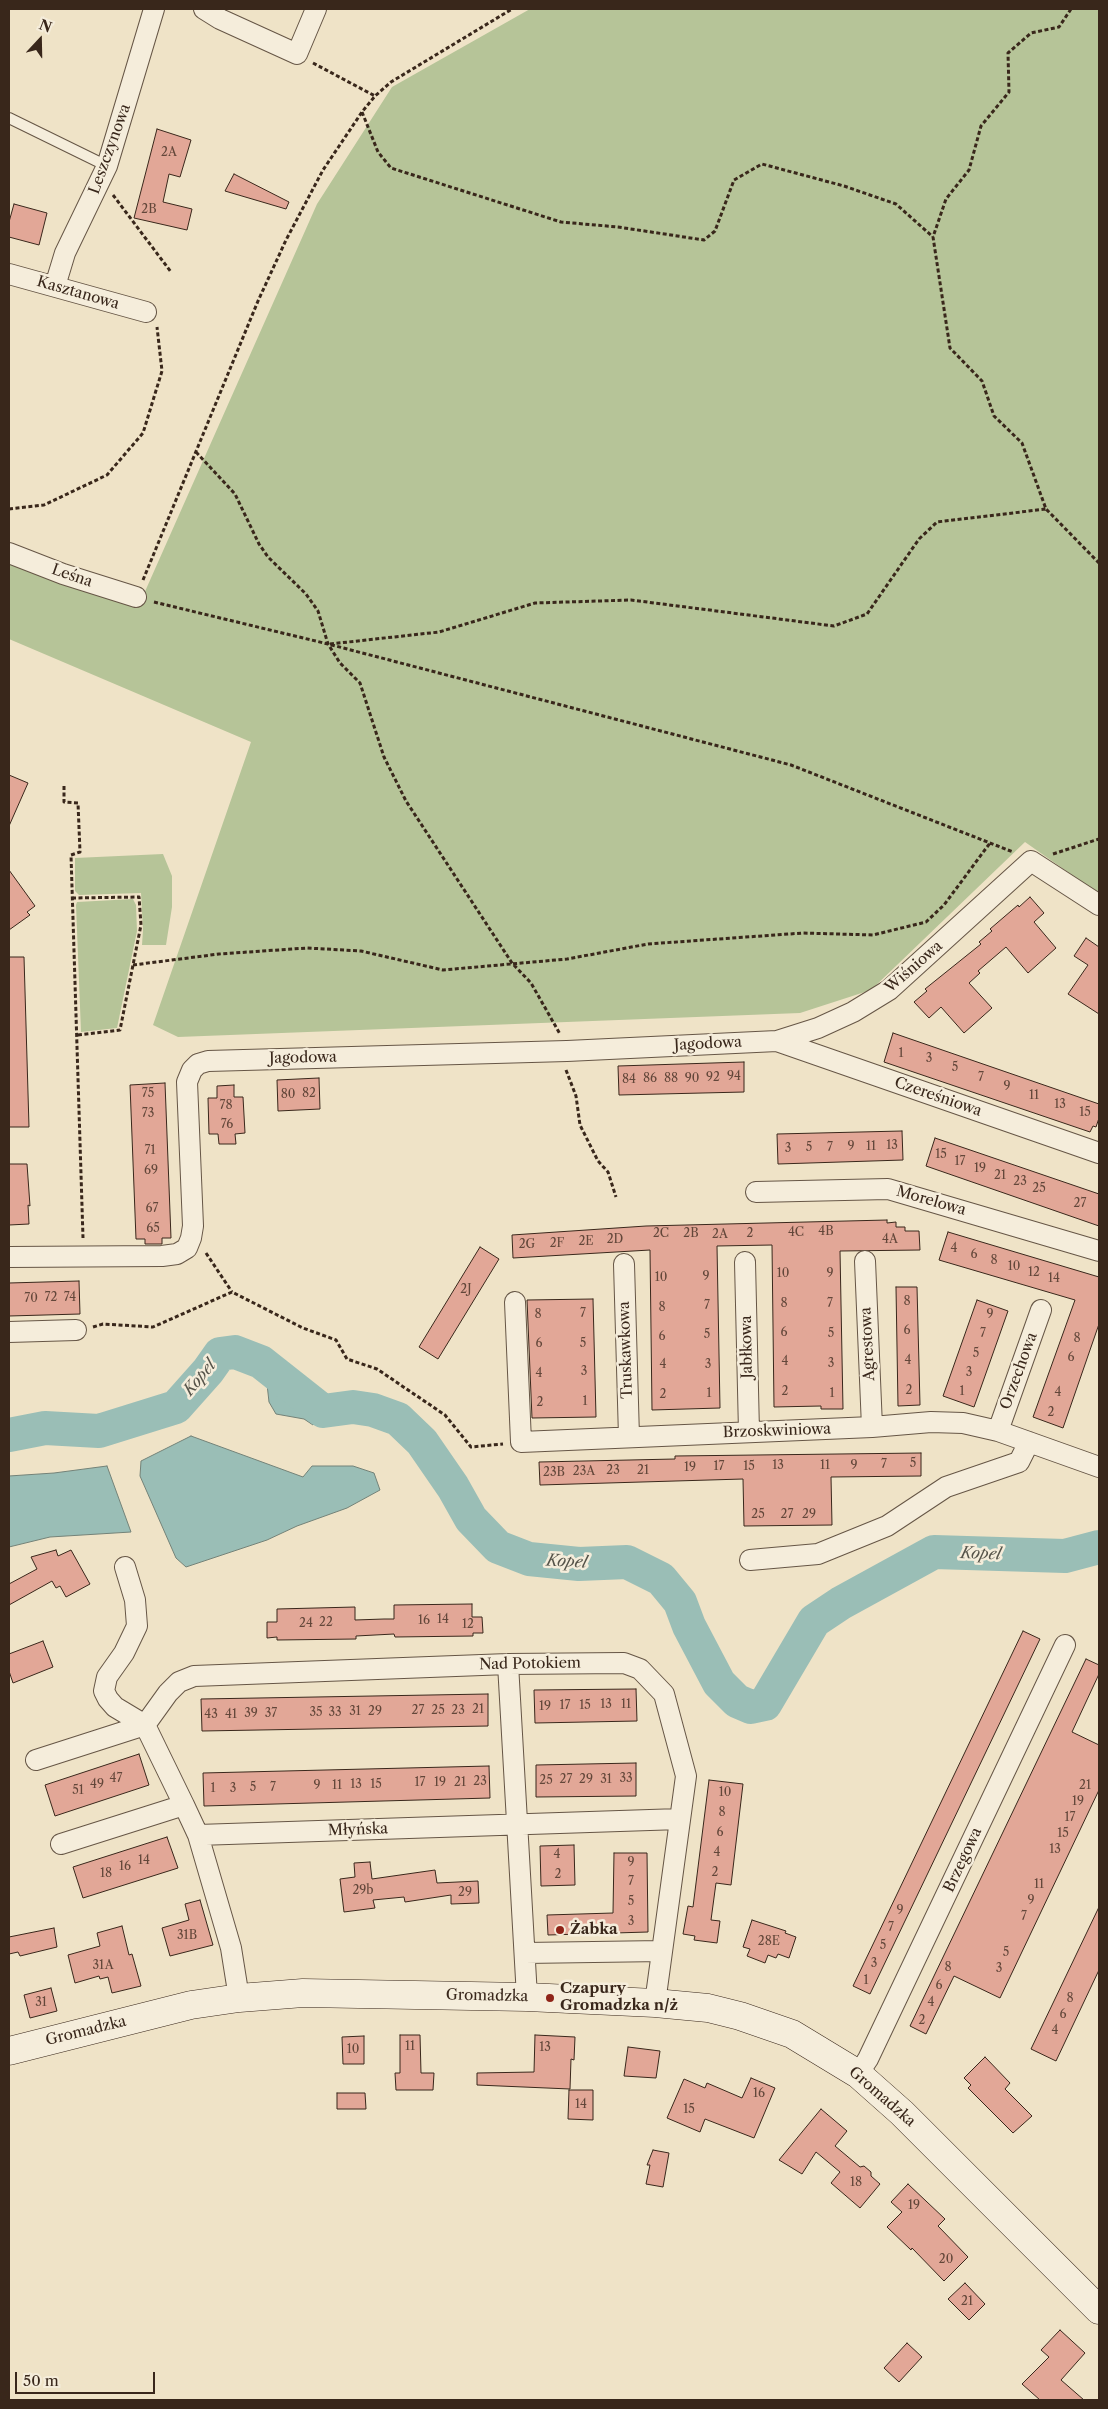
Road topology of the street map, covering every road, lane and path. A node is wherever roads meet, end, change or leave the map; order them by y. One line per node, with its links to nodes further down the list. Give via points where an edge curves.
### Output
1 (154, 9): 10 (street, Leszczynowa)
2 (204, 9): 6 (street)
3 (316, 9): 6 (street)
4 (512, 9): 7 (path, via 391,82)
5 (1071, 9): 11 (path, via 1059,27 1031,33 1008,53 1009,92 981,126 969,170 946,199)
6 (297, 54): 7 (path)
7 (375, 96): 8 (path)
8 (362, 112): 11 (path, via 378,152 391,168 561,222 704,240 715,231 734,180 762,164 896,204); 16 (path, via 323,170 286,240)
9 (9, 118): 10 (lane)
10 (103, 175): 12 (path, via 113,195); 14 (street, Leszczynowa, via 64,254)
11 (933, 237): 18 (path, via 950,348 982,381 994,416 1022,443)
12 (171, 272)
13 (9, 274): 14 (street, Kasztanowa)
14 (55, 286): 15 (street, Kasztanowa)
15 (146, 312): 17 (path, via 158,330 162,372 143,433 107,476 44,505)
16 (196, 452): 21 (path); 22 (path, via 235,494 268,557 306,594 318,612)
17 (9, 509)
18 (1046, 509): 20 (path); 22 (path, via 937,522 918,539 867,614 834,626 631,600 535,603 439,632)
19 (9, 553): 21 (street, Leśna)
20 (1099, 563)
21 (136, 597): 22 (path)
22 (328, 644): 25 (path, via 791,765); 29 (path, via 340,663 360,683 384,757 406,801)
23 (64, 786): 27 (path, via 64,802 78,803 80,852 70,855)
24 (1099, 839): 26 (path)
25 (990, 843): 26 (path); 29 (path, via 944,904 926,922 873,935 803,933 648,944 567,958)
26 (1031, 861): 28 (street); 32 (street, Wiśniowa, via 889,990 818,1028)
27 (72, 898): 30 (path, via 139,897 141,924); 31 (path)
28 (1099, 905)
29 (512, 963): 30 (path, via 443,970 360,951 307,948 219,954); 33 (path, via 531,983 566,1043)
30 (133, 965): 31 (path, via 120,1030)
31 (77, 1035): 39 (path)
32 (777, 1040): 33 (street, Jagodowa); 34 (street, Czereśniowa)
33 (566, 1051): 36 (path, via 566,1071 576,1096 580,1125 598,1161 608,1172); 37 (street, Jagodowa, via 208,1060 198,1064 187,1082)
34 (1099, 1153)
35 (756, 1192): 38 (street, Morelowa, via 888,1189)
36 (616, 1197)
37 (191, 1238): 39 (street, via 187,1248 177,1254); 44 (path, via 204,1250)
38 (1099, 1251)
39 (84, 1256): 40 (street)
40 (9, 1257)
41 (865, 1261): 49 (street, Agrestowa)
42 (745, 1262): 50 (street, Jabłkowa)
43 (624, 1264): 52 (street, Truskawkowa)
44 (232, 1292): 47 (path, via 152,1327 103,1324); 53 (path, via 303,1328 336,1340 347,1359 376,1369 445,1415 471,1447)
45 (515, 1302): 53 (street)
46 (1041, 1310): 51 (street, Orzechowa)
47 (76, 1330): 48 (street)
48 (9, 1332)
49 (872, 1427): 50 (street, Brzoskwiniowa); 51 (street, Brzoskwiniowa, via 939,1422)
50 (749, 1432): 52 (street, Brzoskwiniowa)
51 (998, 1432): 54 (street, Brzoskwiniowa)
52 (629, 1437): 53 (street, Brzoskwiniowa)
53 (521, 1442)
54 (1029, 1442): 55 (street, Brzoskwiniowa); 56 (street, via 1019,1462 946,1487 887,1526 818,1554)
55 (1099, 1467)
56 (750, 1560)
57 (125, 1567): 60 (street, via 135,1600 137,1626 124,1654 107,1677 104,1690 115,1707)
58 (1065, 1645): 73 (street, Brzegowa)
59 (508, 1664): 60 (street, Nad Potokiem, via 194,1676 180,1682 168,1693); 63 (street, Nad Potokiem, via 624,1663 640,1669 651,1678 664,1694 686,1776); 64 (street)
60 (145, 1726): 61 (street); 62 (street)
61 (36, 1760)
62 (184, 1805): 65 (street); 66 (street)
63 (680, 1819): 64 (street, Młyńska); 67 (street, Nad Potokiem)
64 (516, 1825): 65 (street, Młyńska); 68 (street)
65 (198, 1835): 70 (street, via 231,1948)
66 (61, 1844)
67 (662, 1951): 68 (street); 71 (street, Nad Potokiem)
68 (525, 1953): 69 (street)
69 (527, 1997): 70 (street, Gromadzka, via 303,1993); 71 (street, Gromadzka)
70 (239, 1998): 72 (street, Gromadzka, via 153,2014)
71 (655, 2003): 73 (street, Gromadzka, via 708,2008 770,2025 806,2041)
72 (9, 2051)
73 (858, 2074): 74 (street, Gromadzka, via 902,2113)
74 (1099, 2310)

